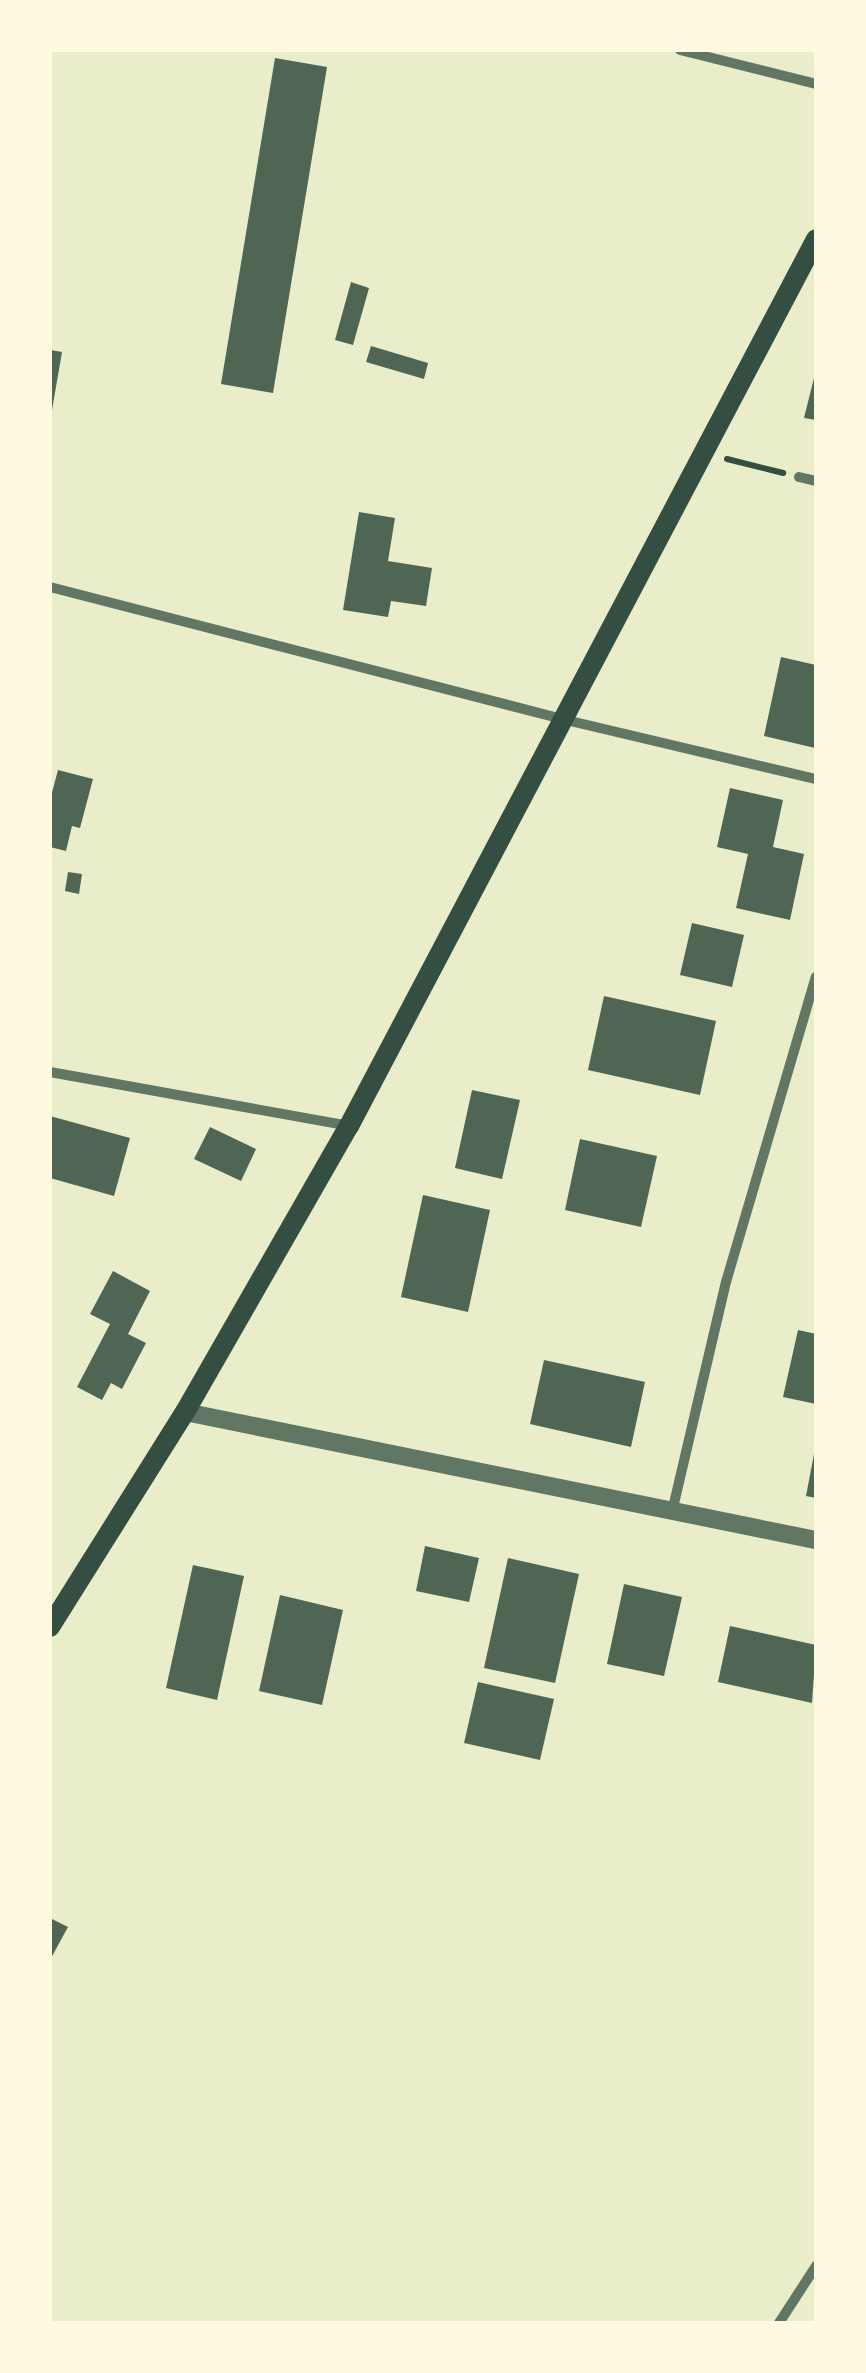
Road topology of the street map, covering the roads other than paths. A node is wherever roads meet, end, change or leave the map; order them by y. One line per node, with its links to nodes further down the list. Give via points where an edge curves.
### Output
1 (680, 50): 2 (street)
2 (816, 84)
3 (816, 239): 7 (main road)
4 (799, 478): 5 (street)
5 (816, 481)
6 (50, 587): 7 (street)
7 (566, 720): 8 (street); 11 (main road)
8 (816, 779)
9 (816, 977): 13 (street, via 726,1282)
10 (50, 1072): 11 (street)
11 (350, 1126): 12 (main road)
12 (185, 1412): 13 (street); 15 (main road)
13 (672, 1513): 14 (street)
14 (816, 1540)
15 (50, 1627)
16 (816, 2266): 17 (street)
17 (779, 2323)

